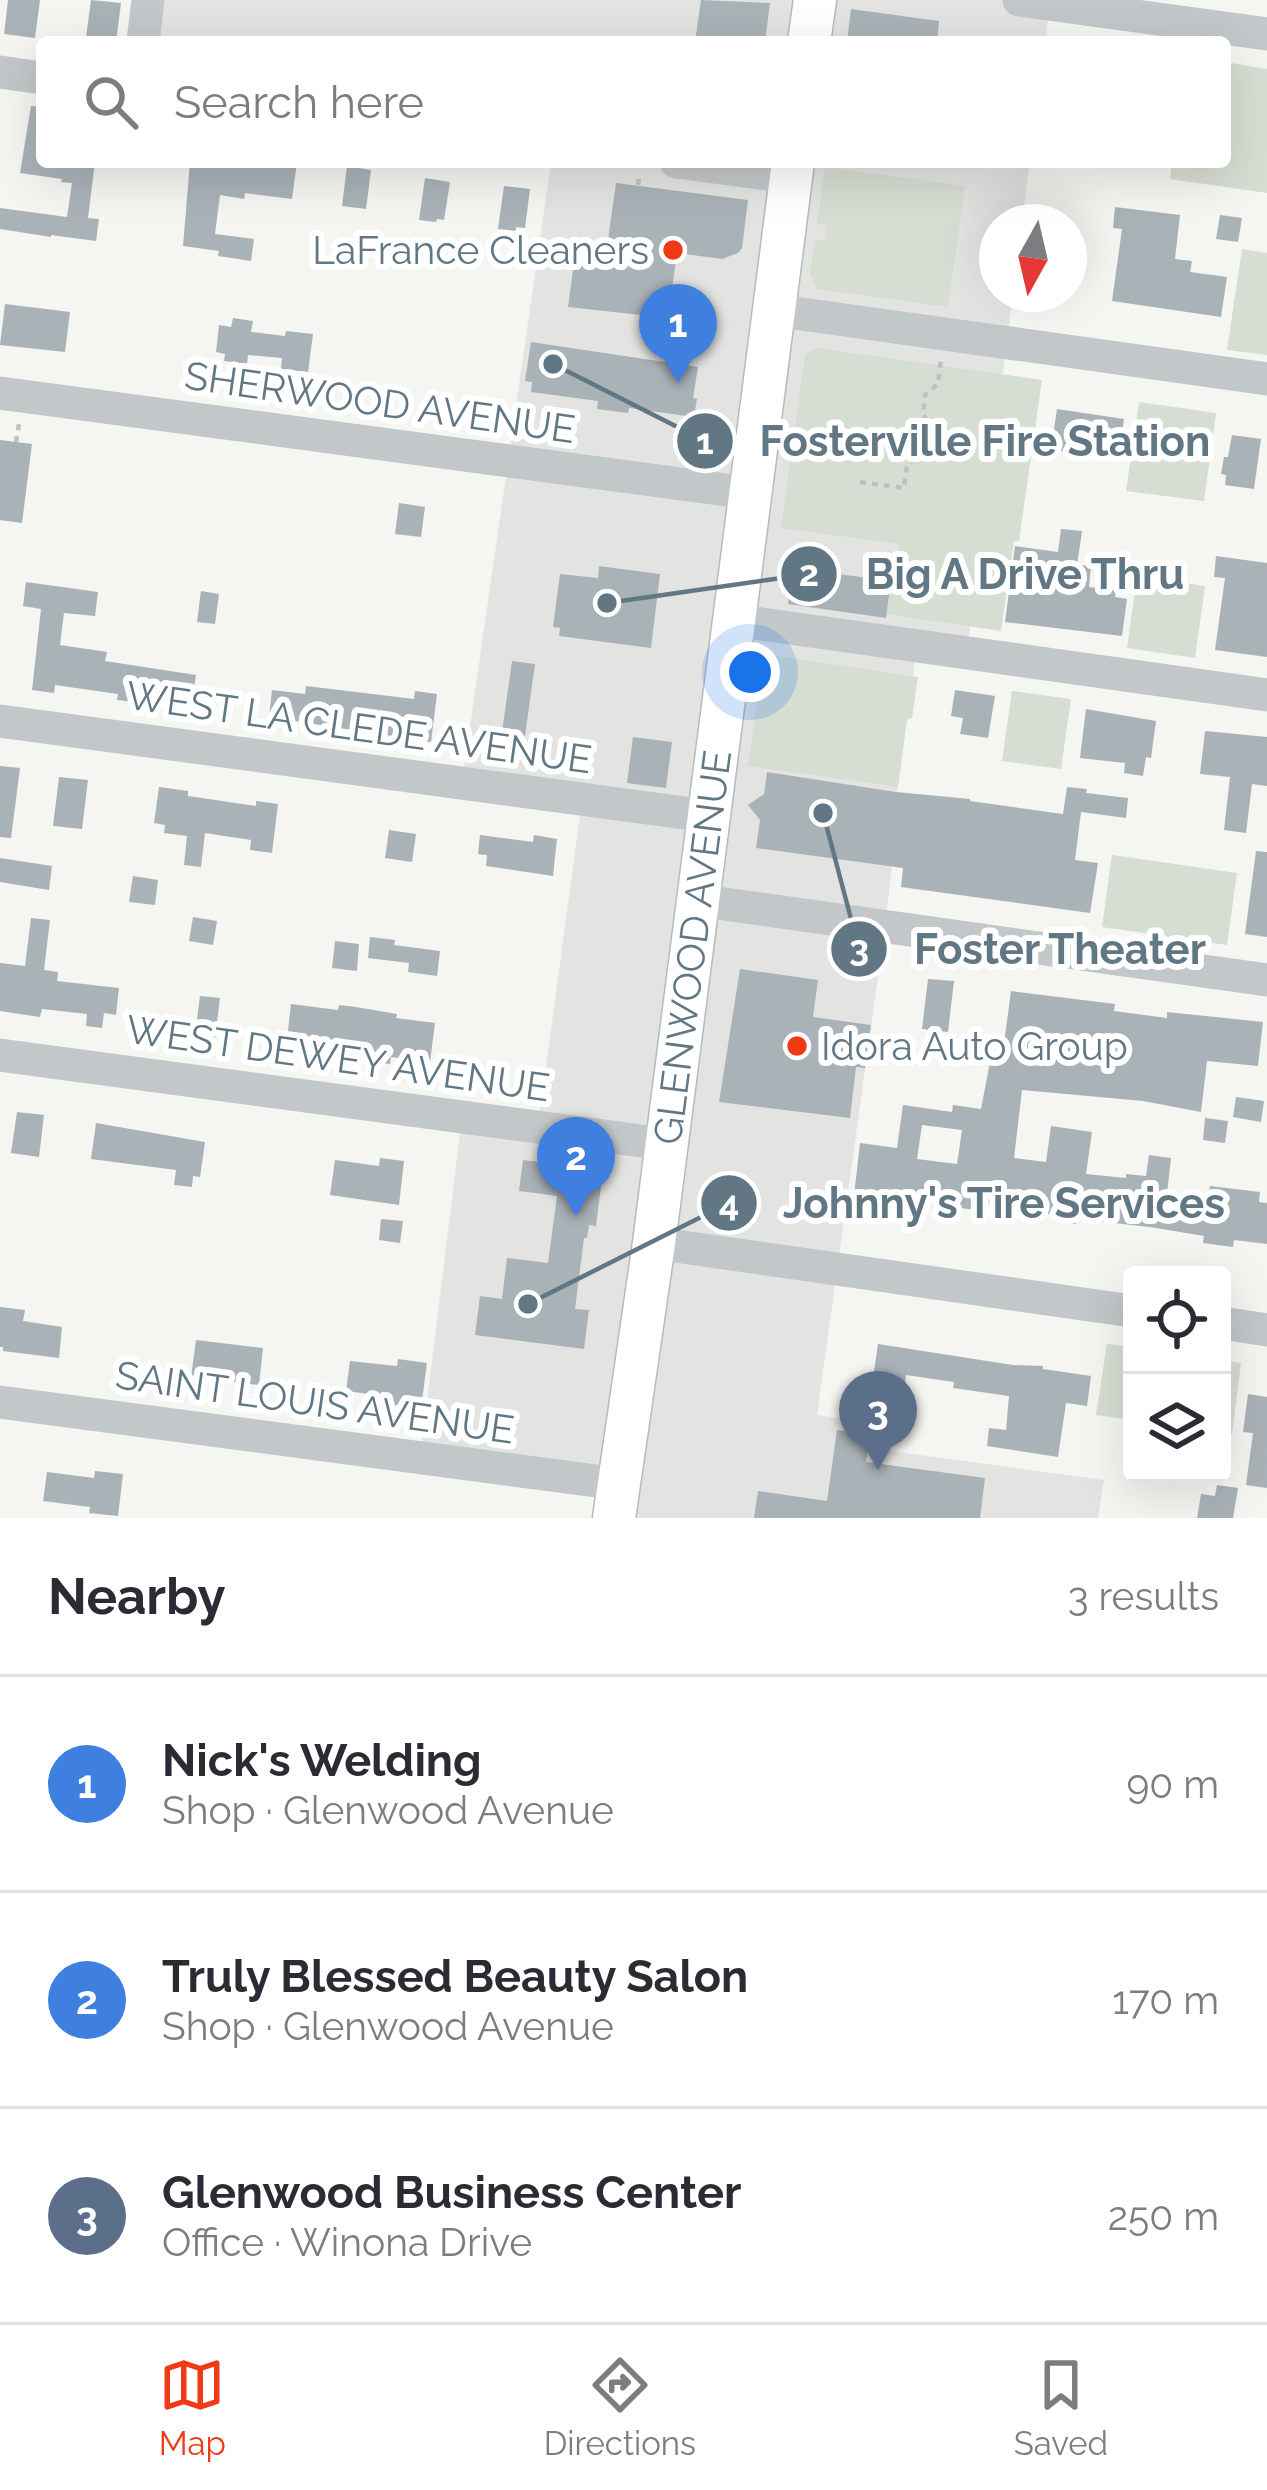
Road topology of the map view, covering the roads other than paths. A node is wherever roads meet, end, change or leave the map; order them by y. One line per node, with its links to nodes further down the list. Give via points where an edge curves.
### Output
1 (148, 0): 5 (street)
2 (815, 0): 6 (main road)
3 (1019, 0): 4 (street)
4 (1267, 34)
5 (144, 36)
6 (810, 36)
7 (0, 72): 8 (street)
8 (36, 77)
9 (792, 170): 10 (main road, GLENWOOD AVENUE)
10 (773, 310): 11 (street); 13 (main road, GLENWOOD AVENUE)
11 (1267, 379)
12 (0, 393): 13 (street, SHERWOOD AVENUE)
13 (749, 493): 14 (main road, GLENWOOD AVENUE)
14 (733, 620): 15 (street); 17 (main road, GLENWOOD AVENUE)
15 (1267, 694)
16 (0, 722): 17 (street, WEST LA CLEDE AVENUE)
17 (707, 816): 18 (main road, GLENWOOD AVENUE)
18 (696, 900): 19 (street); 21 (main road, GLENWOOD AVENUE)
19 (1267, 980)
20 (0, 1055): 21 (street, WEST DEWEY AVENUE)
21 (664, 1144): 22 (main road, GLENWOOD AVENUE)
22 (653, 1243): 23 (street); 27 (main road, GLENWOOD AVENUE)
23 (1123, 1310)
24 (1231, 1324): 25 (street)
25 (1267, 1330)
26 (0, 1402): 27 (street, SAINT LOUIS AVENUE)
27 (616, 1501)

